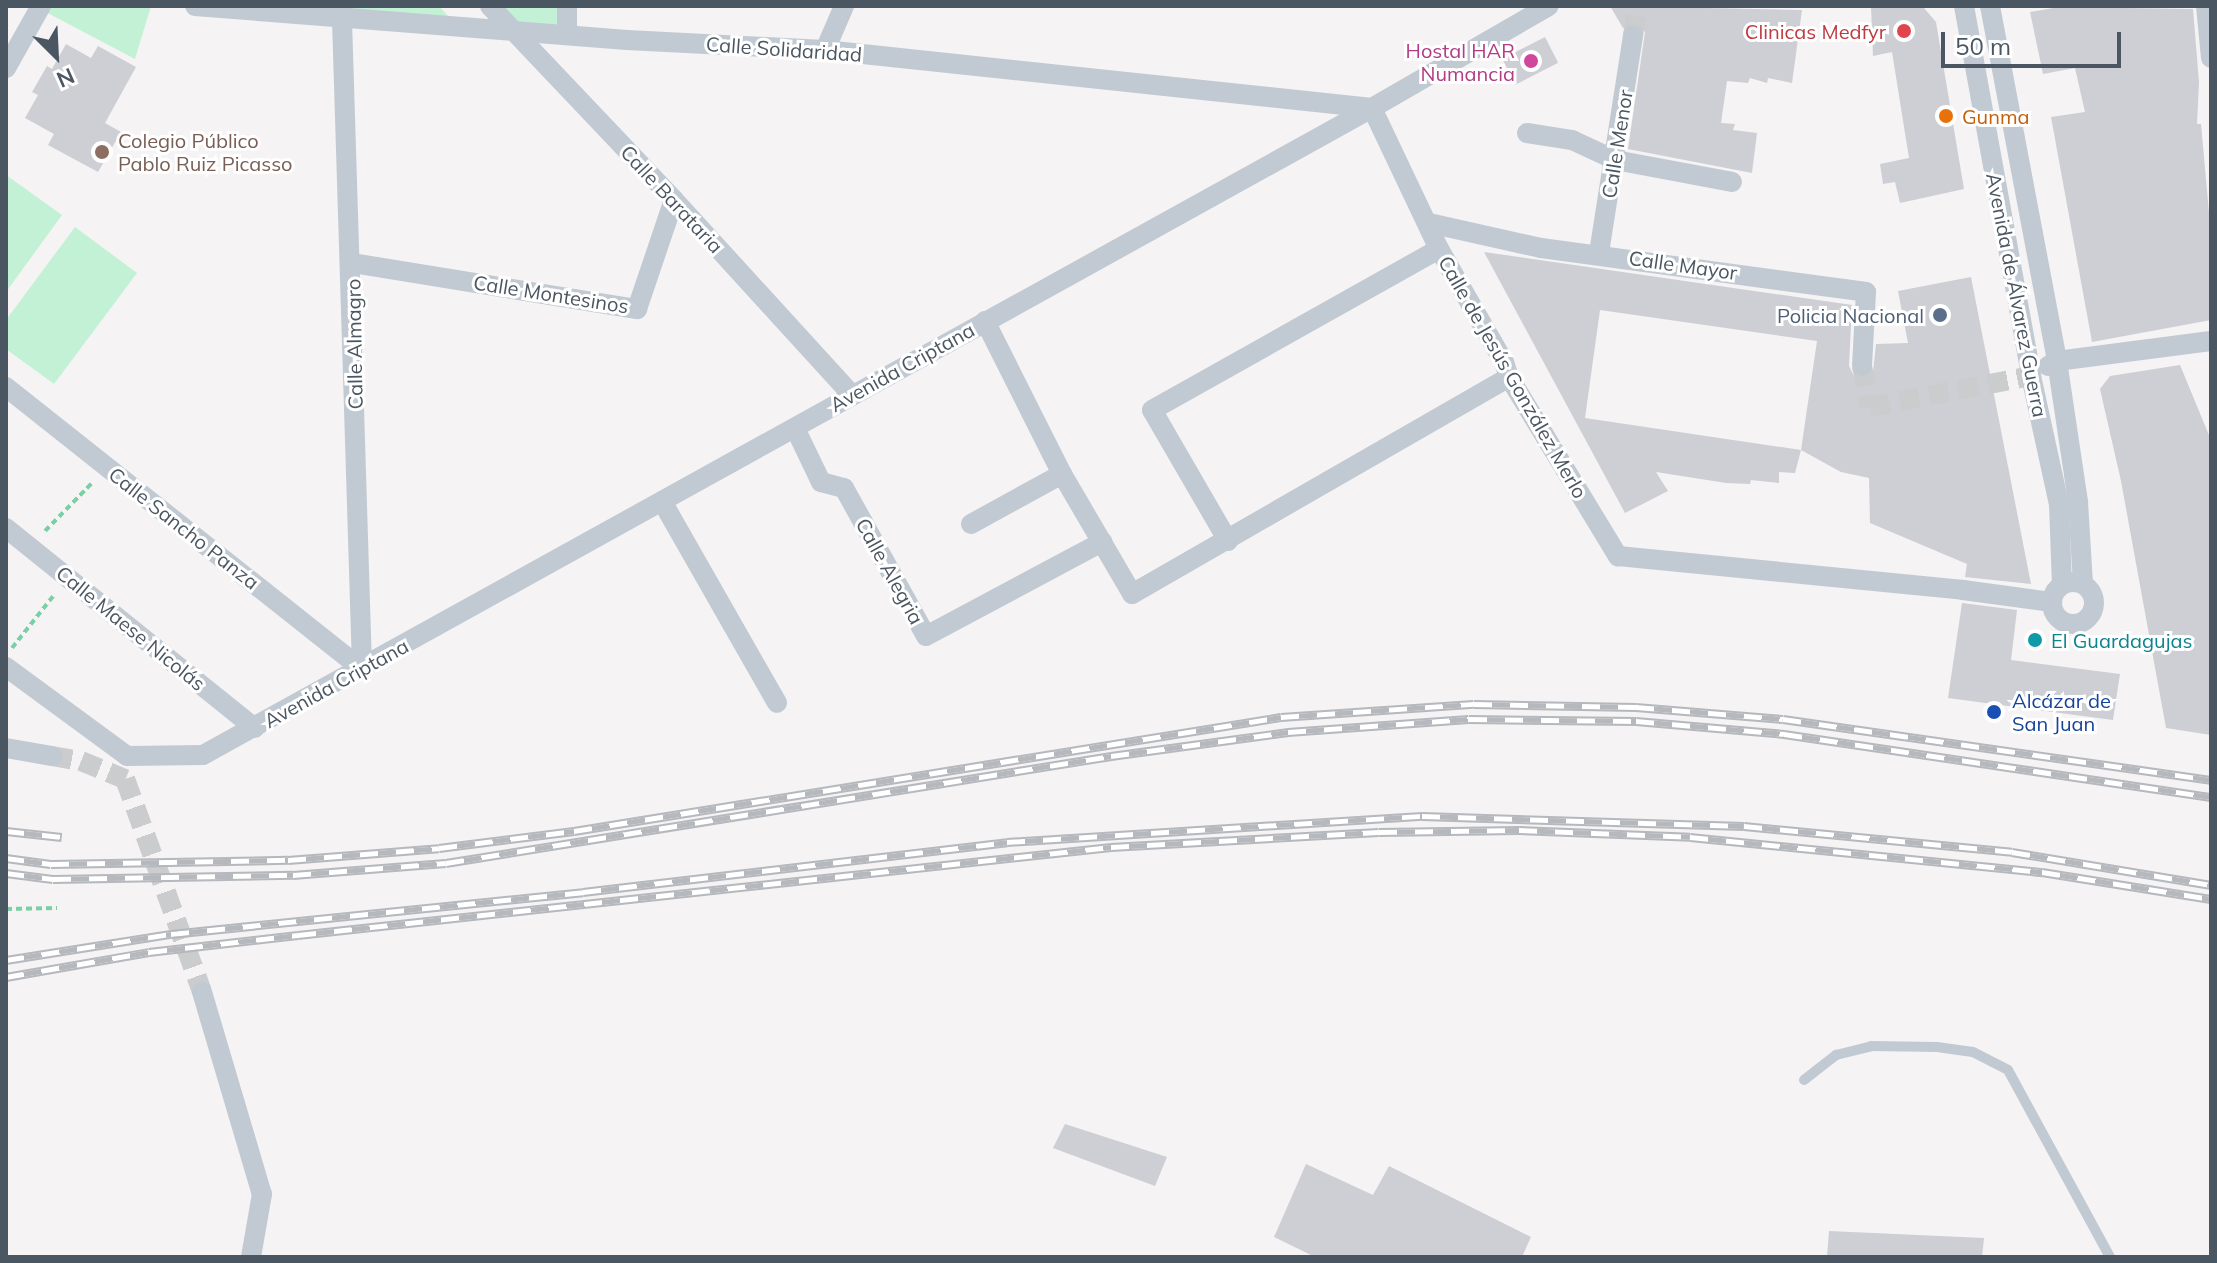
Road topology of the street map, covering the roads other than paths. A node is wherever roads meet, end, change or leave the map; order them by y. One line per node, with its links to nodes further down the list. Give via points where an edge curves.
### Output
1 (41, 6): 16 (street)
2 (195, 6): 10 (street, Calle Solidaridad)
3 (490, 6): 11 (street, Calle Barataria)
4 (567, 6): 12 (street)
5 (844, 6): 14 (street)
6 (1549, 6): 17 (street, Avenida Criptana)
7 (1964, 6): 30 (street, Avenida de Álvarez Guerra)
8 (1990, 6): 28 (street, Avenida de Álvarez Guerra)
9 (2206, 6): 15 (street)
10 (342, 20): 11 (street, Calle Solidaridad); 25 (street, Calle Almagro)
11 (514, 32): 12 (street, Calle Solidaridad); 21 (street, Calle Barataria)
12 (567, 35): 14 (street, Calle Solidaridad)
13 (1633, 36): 19 (street, Calle Menor)
14 (825, 50): 17 (street, Calle Solidaridad)
15 (2211, 58)
16 (6, 68)
17 (1372, 108): 22 (street, Calle de Jesús González Merlo); 26 (street, Avenida Criptana)
18 (1527, 133): 19 (street, via 1572,140)
19 (1615, 160): 20 (street); 24 (street, Calle Menor)
20 (1732, 182)
21 (674, 200): 25 (street, Calle Montesinos, via 637,309); 33 (street, Calle Barataria)
22 (1429, 223): 23 (street, Calle de Jesús González Merlo); 24 (street, Calle Mayor, via 1541,248)
23 (1439, 249): 31 (street, Calle de Jesús González Merlo); 39 (street, via 1152,410)
24 (1599, 253): 29 (street, Calle Mayor, via 1866,292)
25 (352, 263): 43 (street, Calle Almagro)
26 (985, 321): 33 (street, Avenida Criptana); 35 (street)
27 (2211, 341): 28 (street)
28 (2057, 361): 30 (street); 41 (street, Avenida de Álvarez Guerra, via 2078,502)
29 (1862, 366)
30 (2031, 376): 41 (street, Avenida de Álvarez Guerra, via 2059,504)
31 (1509, 377): 39 (street); 41 (street, Calle de Jesús González Merlo, via 1618,556 1963,590)
32 (6, 387): 43 (street, Calle Sancho Panza)
33 (851, 394): 34 (street, Avenida Criptana)
34 (795, 428): 36 (street, Avenida Criptana); 40 (street, Calle Alegria, via 821,482 844,488 926,636)
35 (1062, 474): 37 (street); 40 (street)
36 (663, 503): 43 (street, Avenida Criptana); 44 (street)
37 (971, 524)
38 (6, 528): 45 (street, Calle Maese Nicolás)
39 (1228, 541): 40 (street, via 1132,594)
40 (1102, 542)
41 (2066, 590)
42 (6, 667): 45 (street, Avenida Criptana, via 127,756 203,755)
43 (362, 669): 45 (street, Avenida Criptana)
44 (777, 703)
45 (255, 728)
46 (6, 748): 47 (street)
47 (52, 756)
48 (202, 992): 50 (street, via 262,1194)
49 (1804, 1080): 51 (lane, via 1836,1055 1871,1046 1973,1052 2008,1070)
50 (251, 1257)
51 (2110, 1257)

